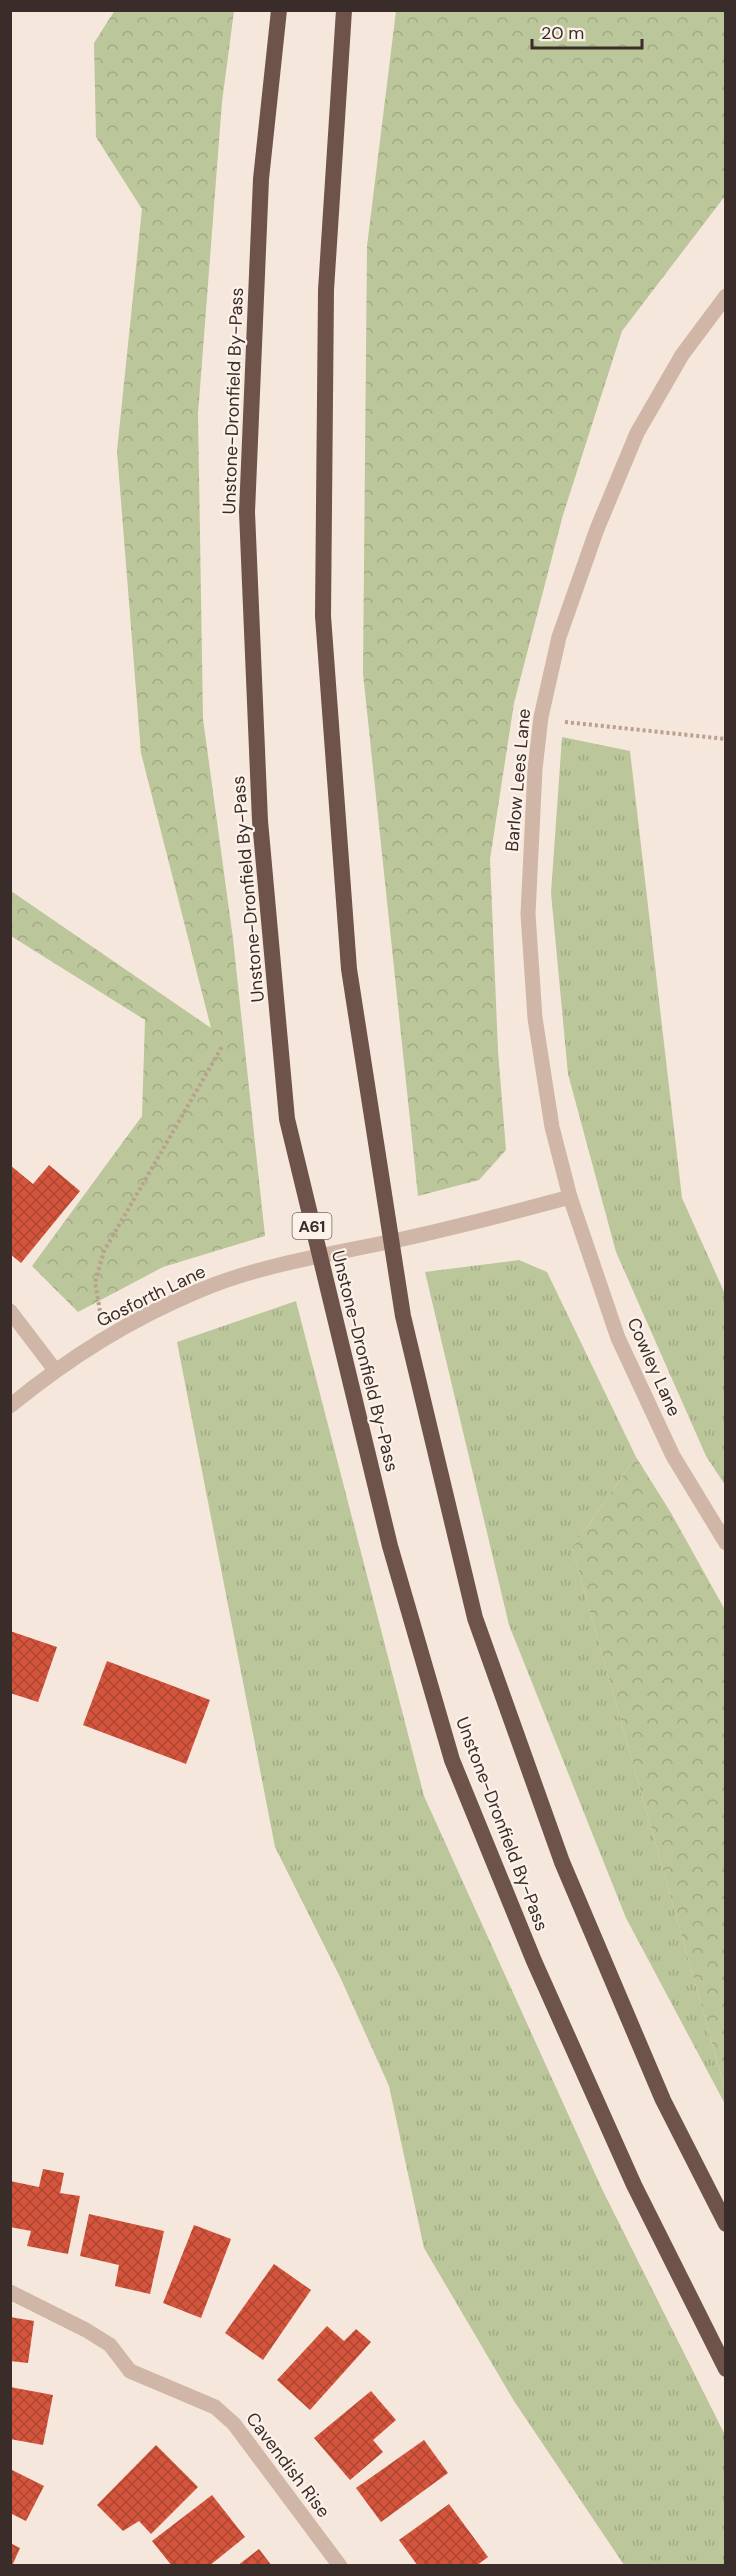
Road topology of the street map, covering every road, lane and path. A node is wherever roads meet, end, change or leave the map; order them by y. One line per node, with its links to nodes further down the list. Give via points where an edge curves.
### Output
1 (279, 10): 15 (highway, Unstone-Dronfield By-Pass / A61, via 261,179 247,512 260,821 287,1119 390,1546 452,1760 534,1961 629,2174)
2 (344, 10): 13 (highway, via 326,290 322,616 349,969 403,1316 475,1618 562,1862 663,2100)
3 (726, 296): 4 (street, Barlow Lees Lane, via 682,355 637,433 597,529 559,637)
4 (541, 717): 5 (path); 7 (street, Barlow Lees Lane, via 528,914 535,1018 552,1126)
5 (726, 739)
6 (222, 1045): 9 (path, via 104,1251 95,1282 100,1311)
7 (570, 1197): 9 (street, Gosforth Lane, via 456,1227 274,1266 196,1292); 12 (street, Cowley Lane, via 618,1338 673,1456)
8 (10, 1311): 10 (street)
9 (111, 1336): 10 (street, Gosforth Lane)
10 (55, 1370): 11 (street, Gosforth Lane)
11 (10, 1406)
12 (726, 1543)
13 (726, 2224)
14 (10, 2292): 16 (street, Cavendish Rise, via 110,2345 130,2371 215,2408 234,2424)
15 (726, 2369)
16 (339, 2565)

